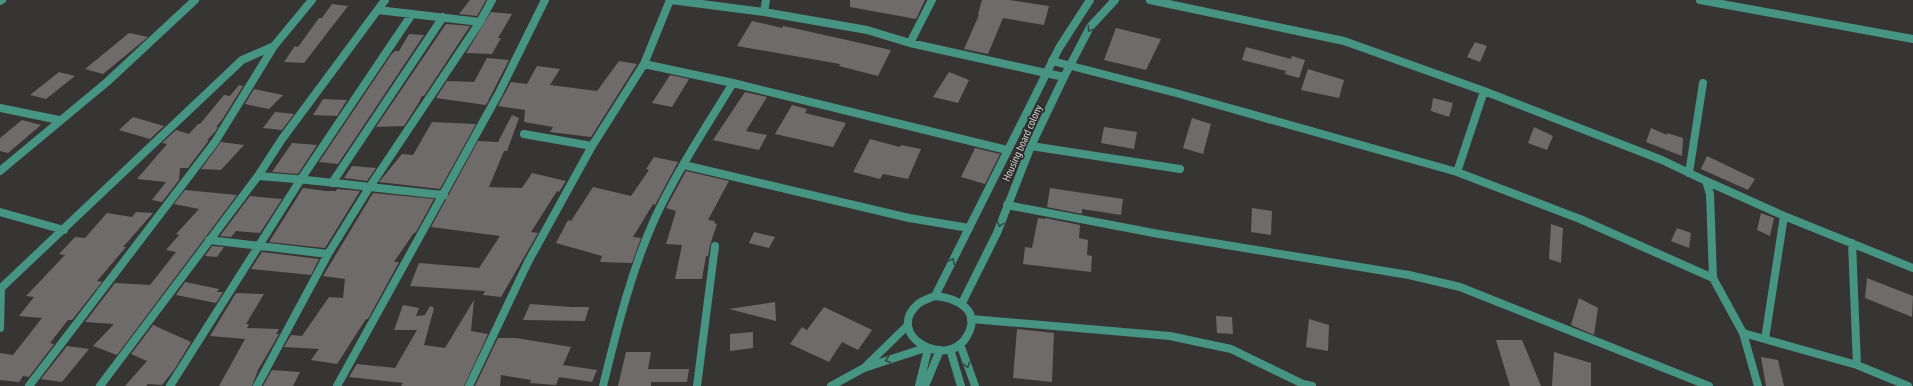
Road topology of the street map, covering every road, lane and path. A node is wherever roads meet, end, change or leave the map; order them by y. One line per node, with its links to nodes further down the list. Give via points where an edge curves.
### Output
1 (195, 0): 30 (street, via 107,82)
2 (312, 0): 20 (street)
3 (385, 0): 13 (street)
4 (492, 0): 17 (street)
5 (545, 0): 45 (street)
6 (671, 0): 14 (street); 22 (street)
7 (766, 0): 14 (street)
8 (932, 0): 19 (street)
9 (1090, 0): 21 (street, Housing board colony)
10 (1115, 0): 23 (street, Housing board colony, one-way to 23, via 1090,27)
11 (1150, 0): 28 (street, via 1344,41)
12 (1700, 0): 18 (street)
13 (378, 10): 15 (street); 40 (street, via 282,139)
14 (764, 12): 19 (street, via 867,30)
15 (412, 14): 16 (street); 41 (street)
16 (444, 17): 17 (street); 43 (street)
17 (480, 22): 44 (street)
18 (1913, 39)
19 (910, 43): 24 (street)
20 (274, 46): 50 (street, via 242,60); 72 (street, via 215,142)
21 (1052, 61): 23 (street); 24 (street, Housing board colony)
22 (644, 64): 27 (street); 32 (street)
23 (1070, 66): 25 (street, Housing board colony); 38 (street)
24 (1046, 73): 25 (street); 34 (street, Housing board colony)
25 (1064, 77): 33 (street, Housing board colony)
26 (1703, 83): 39 (street)
27 (733, 84): 34 (street); 35 (street)
28 (1484, 91): 38 (street); 39 (street)
29 (0, 108): 30 (street)
30 (59, 120): 37 (street)
31 (524, 134): 32 (street)
32 (592, 146): 77 (street, via 528,262)
33 (1031, 146): 36 (street); 46 (street, Housing board colony)
34 (1008, 150): 49 (street, Housing board colony)
35 (684, 165): 49 (street, via 909,218); 78 (street, via 647,237 626,296)
36 (1180, 169)
37 (0, 171)
38 (1457, 172): 57 (street, via 1580,219)
39 (1688, 172): 42 (street)
40 (258, 176): 41 (street); 51 (street)
41 (301, 179): 43 (street); 53 (street)
42 (1706, 181): 48 (street); 57 (street, via 1710,194)
43 (332, 183): 44 (street)
44 (369, 188): 45 (street); 55 (street)
45 (444, 195): 76 (street)
46 (1007, 205): 60 (street, Housing board colony, one-way to 60, via 997,233); 86 (street, via 1159,234 1409,275 1460,287)
47 (0, 212): 50 (street)
48 (1784, 216): 52 (street); 65 (street)
49 (969, 228): 59 (street, Housing board colony, one-way to 49)
50 (64, 230): 58 (street)
51 (209, 240): 53 (street); 73 (street)
52 (1852, 244): 56 (street); 70 (street)
53 (259, 245): 55 (street); 74 (street)
54 (715, 246): 79 (street)
55 (328, 254): 75 (street)
56 (1913, 268)
57 (1713, 278): 64 (street)
58 (0, 288): 63 (street)
59 (935, 296): 60 (street, via 954,298); 62 (street, via 917,303 911,310)
60 (962, 303): 61 (street)
61 (971, 319): 66 (street, via 971,328); 85 (street, via 1170,336 1231,349)
62 (907, 326): 67 (street, via 916,342); 71 (street)
63 (0, 328)
64 (1743, 333): 65 (street); 87 (street)
65 (1765, 339): 70 (street)
66 (960, 344): 68 (street); 84 (street, one-way to 84)
67 (927, 348): 69 (street); 71 (street, one-way to 71); 81 (street)
68 (950, 348): 69 (street); 83 (street)
69 (940, 350): 82 (street)
70 (1857, 365): 88 (street)
71 (864, 368): 80 (street)
72 (29, 386)
73 (100, 386)
74 (170, 386)
75 (257, 386)
76 (337, 386)
77 (469, 386)
78 (603, 386)
79 (697, 386)
80 (831, 386)
81 (919, 386)
82 (925, 386)
83 (960, 386)
84 (975, 386)
85 (1312, 386)
86 (1710, 386)
87 (1758, 386)
88 (1908, 386)

